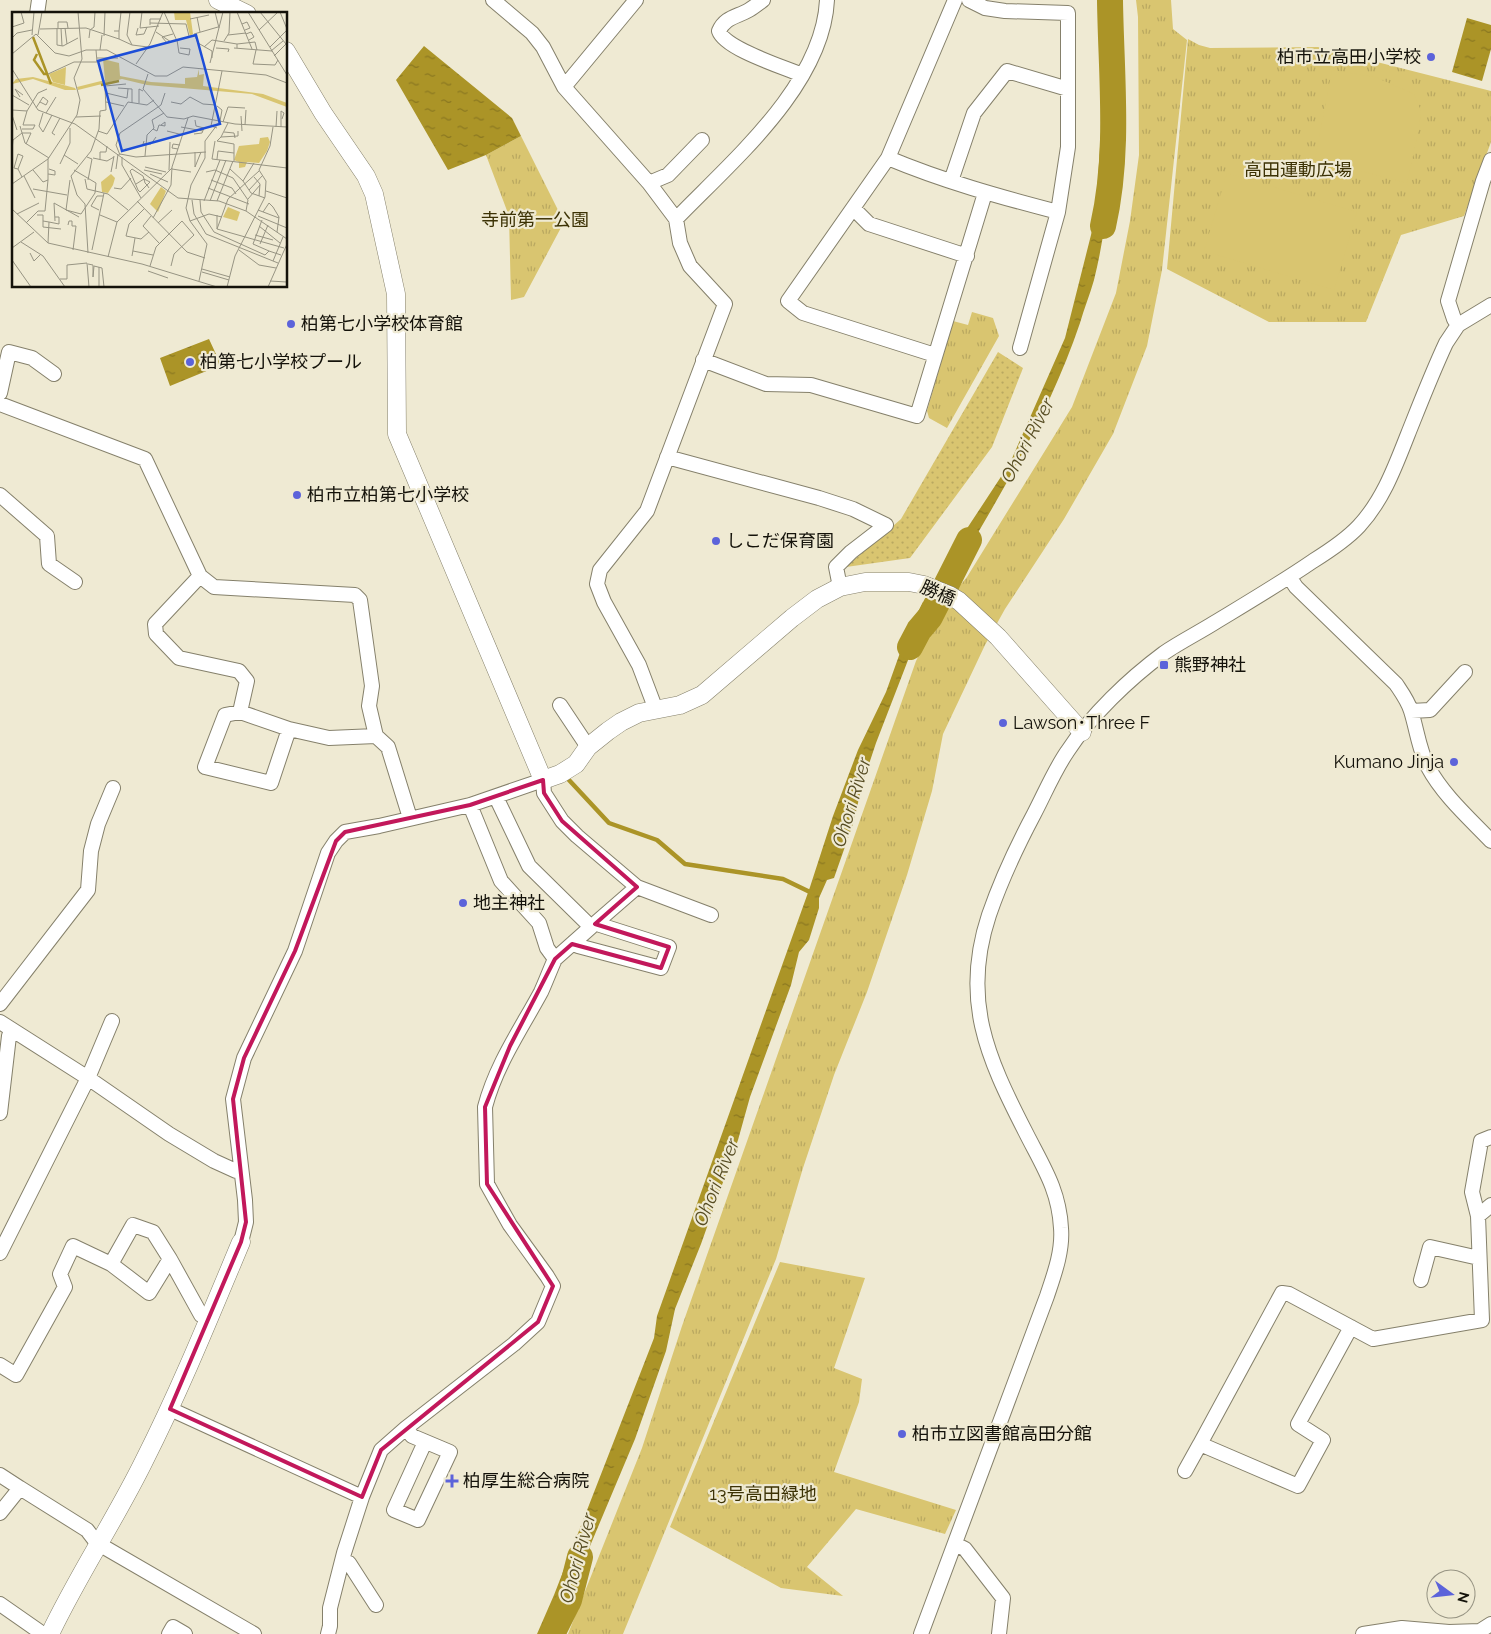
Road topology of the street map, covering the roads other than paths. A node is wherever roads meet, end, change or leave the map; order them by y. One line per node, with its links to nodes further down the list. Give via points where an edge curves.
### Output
1 (218, 0): 8 (street)
2 (493, 0): 11 (street, via 532,33)
3 (636, 0): 11 (street)
4 (763, 0): 10 (street, via 721,24 720,36 750,54)
5 (827, 0): 10 (street, via 822,32)
6 (956, 0): 14 (street)
7 (969, 0): 12 (street, via 985,8 1005,11 1068,13)
8 (243, 12)
9 (288, 54): 46 (street, via 366,176 374,194 396,294 396,434)
10 (802, 75): 21 (street, via 774,118)
11 (564, 87): 17 (street)
12 (1068, 89): 16 (street, via 1007,71 974,112); 20 (street, via 1068,147)
13 (702, 140): 17 (street, via 668,175)
14 (888, 158): 16 (street); 19 (street)
15 (1491, 160): 24 (street, via 1448,301)
16 (951, 181): 18 (street)
17 (649, 183): 21 (street)
18 (985, 193): 20 (street); 22 (street)
19 (853, 208): 22 (street, via 870,224); 26 (street, via 788,301 803,313)
20 (1058, 212): 25 (street)
21 (676, 219): 27 (street, via 680,243 690,266 725,304)
22 (967, 256): 26 (street)
23 (1491, 305): 24 (street)
24 (1458, 325): 34 (street, via 1446,343 1376,505 1336,546)
25 (1020, 348)
26 (935, 356): 27 (street, via 917,416 811,385 766,384)
27 (703, 360): 31 (street)
28 (54, 374): 29 (street, via 32,358 9,352)
29 (0, 394)
30 (0, 404): 33 (street, via 145,459)
31 (667, 457): 36 (street, via 819,498 853,509 886,526 836,567); 39 (street, via 647,511 600,570 597,584 639,665)
32 (0, 495): 35 (street, via 48,536 49,564)
33 (200, 576): 41 (street, via 155,624 156,634 179,658 239,671 247,681); 44 (street, via 214,587 355,595 360,600 372,686 369,706)
34 (1290, 578): 40 (street, via 1396,684); 43 (street, via 1165,652 1114,696)
35 (75, 582)
36 (840, 587): 39 (street, 勝橋, via 792,618 702,695 680,705); 43 (street, 勝橋, via 865,582 909,582 949,595 998,638)
37 (1465, 672): 40 (street, via 1430,710)
38 (560, 705): 45 (street)
39 (656, 710): 45 (street, 勝橋, via 621,722)
40 (1411, 711): 51 (street, via 1428,767 1437,782)
41 (240, 712): 42 (street); 42 (street, via 225,715 206,767 271,783)
42 (289, 729): 44 (street, via 330,738)
43 (1082, 732): 86 (street, via 1066,754 1025,831 980,945 978,1007 983,1032 994,1068 1049,1175 1061,1230 1058,1261 1047,1296)
44 (376, 736): 50 (street, via 388,747)
45 (588, 747): 46 (street, 勝橋, via 576,764)
46 (543, 780): 48 (street); 52 (street, via 544,793 562,821)
47 (113, 788): 57 (street, via 91,851 88,890)
48 (496, 797): 49 (street); 54 (street, via 529,866)
49 (470, 805): 50 (street); 56 (street, via 501,881 539,924 547,948)
50 (410, 818): 63 (street, via 345,832 328,853 295,950 244,1058 234,1099)
51 (1491, 841)
52 (636, 887): 53 (street); 54 (street)
53 (711, 915)
54 (594, 924): 55 (street); 55 (street, via 669,947 661,968 578,946)
55 (574, 942): 56 (street)
56 (555, 959): 77 (street, via 542,990 510,1046 485,1107 487,1184 510,1225 553,1286 538,1322)
57 (0, 1004)
58 (112, 1021): 60 (street)
59 (6, 1026): 60 (street); 61 (street, via 9,1036)
60 (88, 1078): 63 (street, via 214,1161 236,1171); 67 (street)
61 (0, 1113)
62 (1491, 1137): 65 (street, via 1481,1141 1473,1184)
63 (242, 1170): 66 (street, via 246,1222)
64 (1491, 1205): 65 (street)
65 (1478, 1216): 68 (street)
66 (241, 1242): 73 (street)
67 (0, 1253)
68 (1479, 1258): 71 (street, via 1430,1247); 72 (street)
69 (170, 1259): 70 (street, via 149,1293); 70 (street, via 152,1232 133,1225); 73 (street, via 201,1315)
70 (111, 1264): 75 (street, via 73,1246 60,1274 65,1287 16,1375)
71 (1421, 1280)
72 (1486, 1305): 74 (street, via 1482,1320 1373,1339)
73 (209, 1319): 76 (street)
74 (1350, 1327): 79 (street, via 1282,1293); 79 (street, via 1298,1424 1324,1440 1298,1486)
75 (0, 1365)
76 (170, 1409): 83 (street); 85 (street)
77 (406, 1428): 78 (street, via 412,1436); 83 (street, via 381,1450)
78 (426, 1442): 78 (street, via 450,1452 418,1520 394,1510)
79 (1200, 1444): 80 (street)
80 (1185, 1471)
81 (0, 1475): 82 (street)
82 (20, 1488): 84 (street); 85 (street, via 87,1530)
83 (362, 1497): 87 (street)
84 (0, 1513)
85 (97, 1544): 92 (street); 95 (street)
86 (955, 1544): 97 (street); 98 (street, via 965,1549 1003,1598)
87 (342, 1562): 89 (street, via 349,1563); 96 (street, via 330,1608)
88 (0, 1604): 91 (street)
89 (376, 1605)
90 (1491, 1624): 99 (street, via 1480,1631 1402,1628)
91 (43, 1634)
92 (50, 1634)
93 (169, 1634): 94 (street, via 173,1627)
94 (185, 1634)
95 (254, 1634)
96 (328, 1634)
97 (921, 1634)
98 (999, 1634)
99 (1363, 1634)

